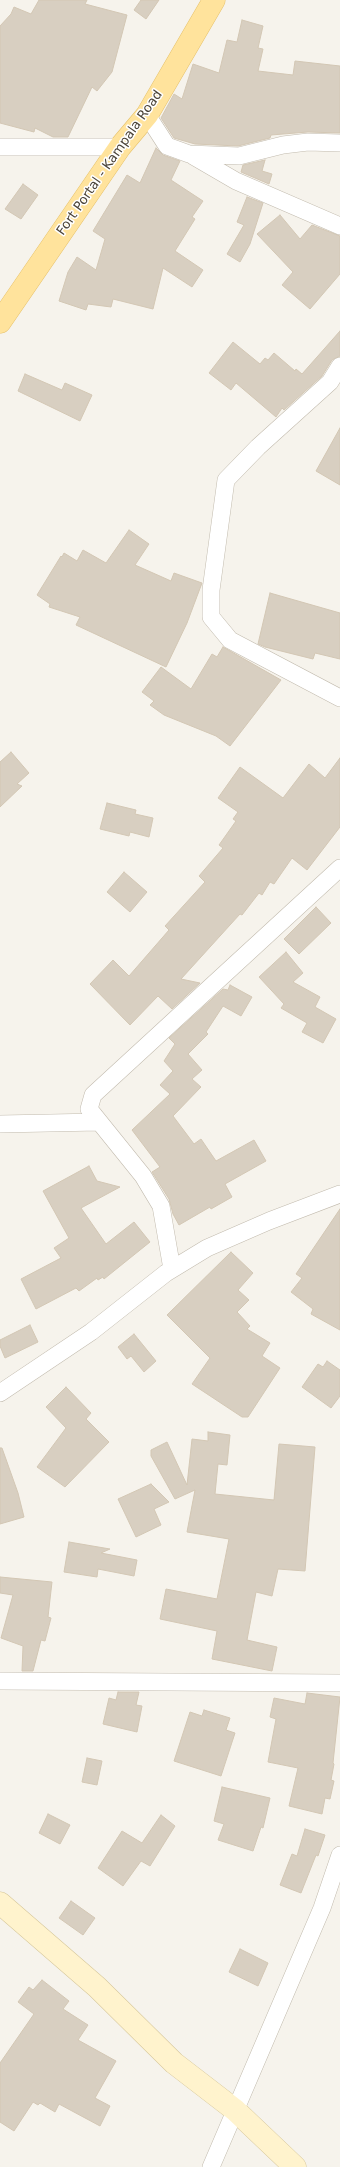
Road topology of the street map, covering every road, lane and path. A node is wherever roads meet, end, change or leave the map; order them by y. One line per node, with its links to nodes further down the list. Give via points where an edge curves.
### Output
1 (214, 0): 2 (main road, Fort Portal - Kampala Road)
2 (147, 115): 5 (main road, Fort Portal - Kampala Road); 6 (street, via 167,146)
3 (340, 143): 6 (street, via 308,142 284,145 239,156)
4 (0, 147): 5 (street)
5 (120, 147): 8 (main road, Fort Portal - Kampala Road)
6 (189, 154): 7 (street, via 236,181)
7 (340, 226)
8 (0, 322)
9 (340, 366): 10 (street, via 330,382 258,447 226,480 211,590 211,617 230,640)
10 (340, 698)
11 (340, 868): 12 (street, via 93,1095 89,1109)
12 (99, 1122): 13 (street); 15 (street, via 143,1176 161,1206)
13 (0, 1124)
14 (340, 1194): 15 (street, via 207,1248)
15 (172, 1269): 16 (street, via 91,1332)
16 (0, 1393)
17 (0, 1681): 18 (street)
18 (340, 1683)
19 (340, 1855): 21 (street, via 322,1908)
20 (0, 1903): 21 (street, via 97,1986 174,2063)
21 (235, 2110): 22 (street); 23 (street)
22 (211, 2167)
23 (295, 2167)

